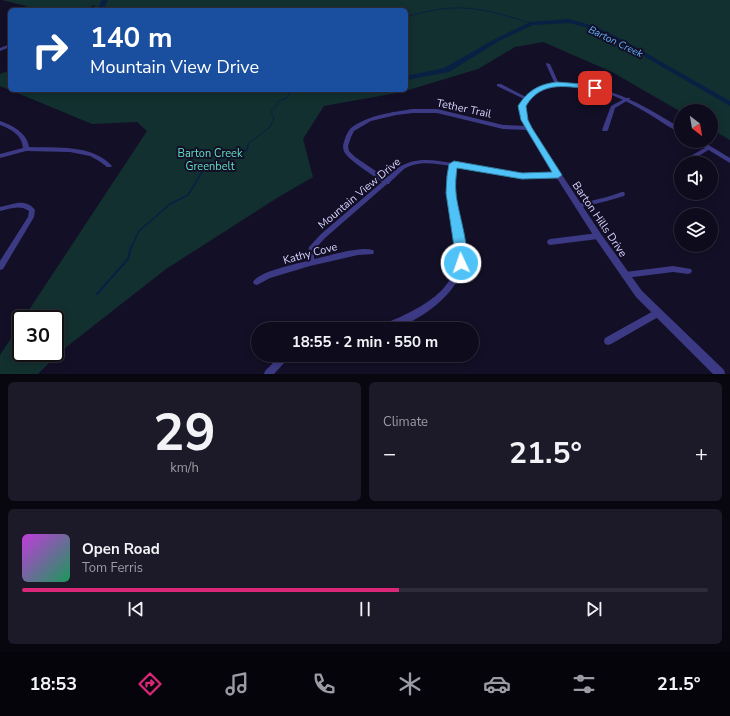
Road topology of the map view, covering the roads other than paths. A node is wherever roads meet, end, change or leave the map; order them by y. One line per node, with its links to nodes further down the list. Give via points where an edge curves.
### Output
1 (548, 64): 2 (street)
2 (557, 84): 4 (street, via 540,88); 5 (street, via 605,89)
3 (498, 85): 4 (street)
4 (526, 98): 8 (street, Barton Hills Drive, via 522,112)
5 (628, 99): 7 (street); 9 (street, via 613,107)
6 (0, 123): 11 (street, via 20,135)
7 (674, 127)
8 (528, 128): 17 (street, Barton Hills Drive); 18 (street, Tether Trail, via 503,127 437,111 402,112 369,120 352,130 345,146 353,158)
9 (605, 130)
10 (708, 148): 13 (street); 14 (street)
11 (26, 149): 12 (street); 16 (street, via 82,152 105,161)
12 (0, 156)
13 (694, 156)
14 (730, 161)
15 (454, 164): 17 (street, Mountain View Drive, via 522,176); 18 (street, Mountain View Drive, via 420,161 402,168); 31 (street, via 451,193 461,250 458,277 434,302)
16 (109, 166)
17 (558, 175): 20 (street, Barton Hills Drive)
18 (387, 182): 25 (street, Mountain View Drive, via 323,236 311,249)
19 (622, 194): 20 (street)
20 (578, 206): 22 (street, Barton Hills Drive)
21 (0, 209): 26 (street, via 14,205 28,206 32,210 31,217)
22 (598, 236): 23 (street); 28 (street, Barton Hills Drive)
23 (550, 242)
24 (371, 252): 25 (street, Kathy Cove, via 358,252)
25 (310, 263): 29 (street, Kathy Cove, via 268,275)
26 (0, 267)
27 (688, 270): 28 (street, via 673,269)
28 (625, 275): 30 (street, Barton Hills Drive)
29 (257, 282)
30 (657, 313): 32 (street); 35 (street, Barton Hills Drive)
31 (400, 322)
32 (608, 341)
33 (279, 362): 34 (street)
34 (268, 374)
35 (720, 374)

